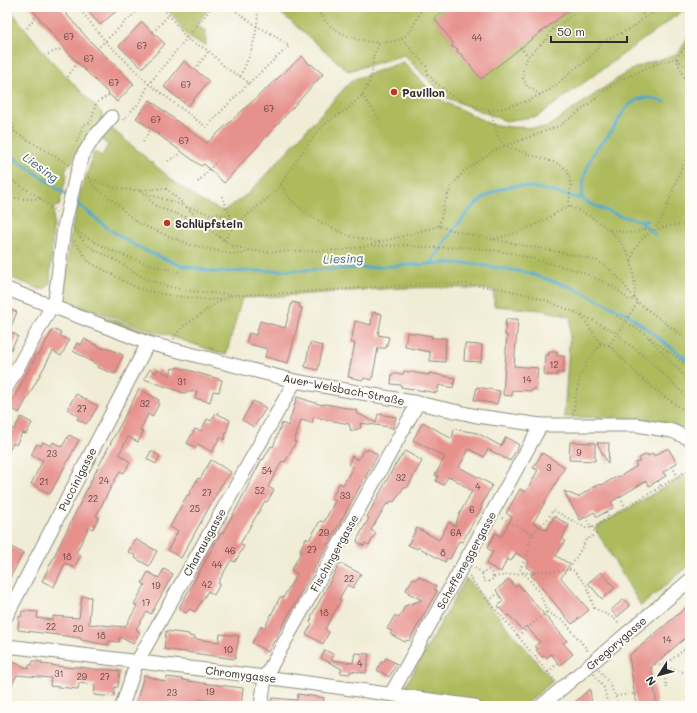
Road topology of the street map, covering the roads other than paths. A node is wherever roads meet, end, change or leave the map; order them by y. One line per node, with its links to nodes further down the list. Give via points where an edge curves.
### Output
1 (116, 120): 3 (street, via 95,136 83,155 81,176 65,221 55,300)
2 (7, 289): 3 (street, Auer-Welsbach-Straße)
3 (51, 307): 4 (street, Auer-Welsbach-Straße); 6 (street)
4 (148, 343): 5 (street, Auer-Welsbach-Straße); 11 (street, Puccinigasse)
5 (295, 381): 7 (street, Auer-Welsbach-Straße); 13 (street, Charausgasse)
6 (7, 387)
7 (418, 403): 8 (street, Auer-Welsbach-Straße, via 477,416); 14 (street, Fischingergasse)
8 (541, 425): 9 (street, Auer-Welsbach-Straße, via 637,425 672,431); 15 (street, Scheffeneggergasse, via 493,512 470,565)
9 (690, 439)
10 (690, 580): 19 (street, Gregorygasse)
11 (7, 615)
12 (7, 646): 13 (street, Chromygasse)
13 (137, 662): 14 (street, Chromygasse); 16 (street, Charausgasse)
14 (265, 677): 15 (street, Chromygasse); 17 (street, Fischingergasse)
15 (391, 694): 18 (street, Chromygasse)
16 (122, 706)
17 (261, 706)
18 (474, 706)
19 (541, 706)

